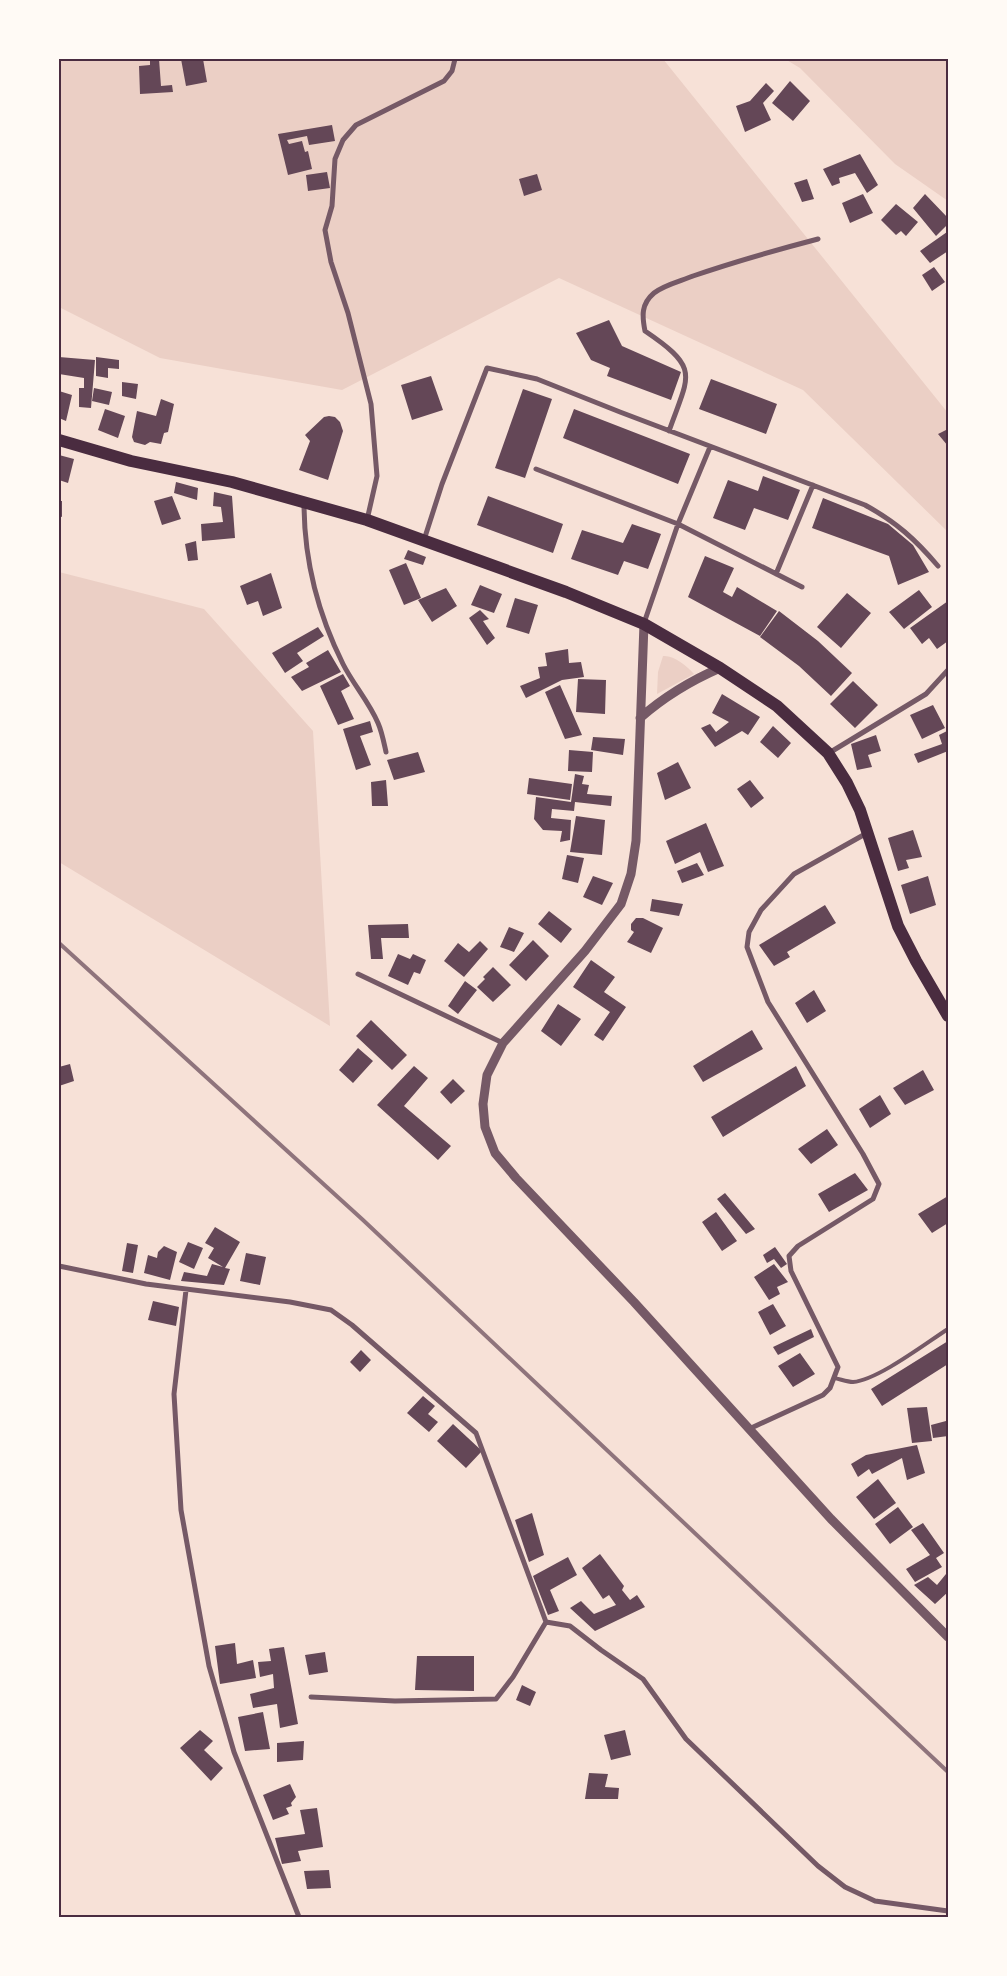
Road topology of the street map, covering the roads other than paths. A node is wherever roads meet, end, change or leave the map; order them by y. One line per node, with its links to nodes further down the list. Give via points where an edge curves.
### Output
1 (455, 59): 9 (street, via 452,71 444,81 356,125 343,140 336,158 332,206 325,230 371,404 376,476)
2 (818, 239): 3 (street, via 740,260 655,292 645,305 642,316 645,331 664,344 685,368 686,387)
3 (669, 431): 5 (street); 11 (street, via 537,378 487,368)
4 (59, 440): 8 (main road, via 131,461 232,482)
5 (710, 447): 7 (street); 10 (street)
6 (536, 469): 10 (street)
7 (813, 485): 12 (street, via 865,505 894,521 920,544); 13 (street)
8 (304, 502): 9 (main road); 19 (street, via 304,540 327,629 343,665 378,722)
9 (367, 520): 11 (main road)
10 (678, 524): 13 (street); 15 (street)
11 (424, 540): 15 (main road)
12 (938, 566)
13 (776, 574): 14 (street)
14 (802, 587)
15 (644, 624): 16 (main road); 18 (street)
16 (720, 668): 18 (street, via 691,681); 20 (main road, via 777,706)
17 (948, 670): 20 (street, via 926,694)
18 (640, 718): 24 (street, via 636,840 631,874 621,904 585,951)
19 (386, 752)
20 (828, 753): 21 (main road, via 847,783)
21 (868, 833): 23 (main road, via 898,926); 28 (street, via 794,874 761,910 749,932 746,947 768,1002 864,1154 879,1184 873,1199 798,1246 789,1256 791,1271 838,1367)
22 (358, 974): 24 (street)
23 (948, 1016)
24 (503, 1043): 29 (street, via 487,1075 483,1104 485,1127 495,1153)
25 (59, 1266): 26 (street)
26 (186, 1290): 30 (street, via 331,1310 476,1434); 34 (street, via 174,1394 183,1520 209,1666 234,1752)
27 (948, 1329): 28 (lane, via 867,1378 852,1382)
28 (834, 1378): 29 (street, via 823,1395)
29 (748, 1429): 31 (street, via 831,1519)
30 (546, 1622): 32 (street, via 496,1699 395,1701); 33 (street, via 570,1626 644,1679 686,1739 818,1866 845,1887 875,1901)
31 (948, 1637)
32 (311, 1697)
33 (948, 1911)
34 (299, 1917)

